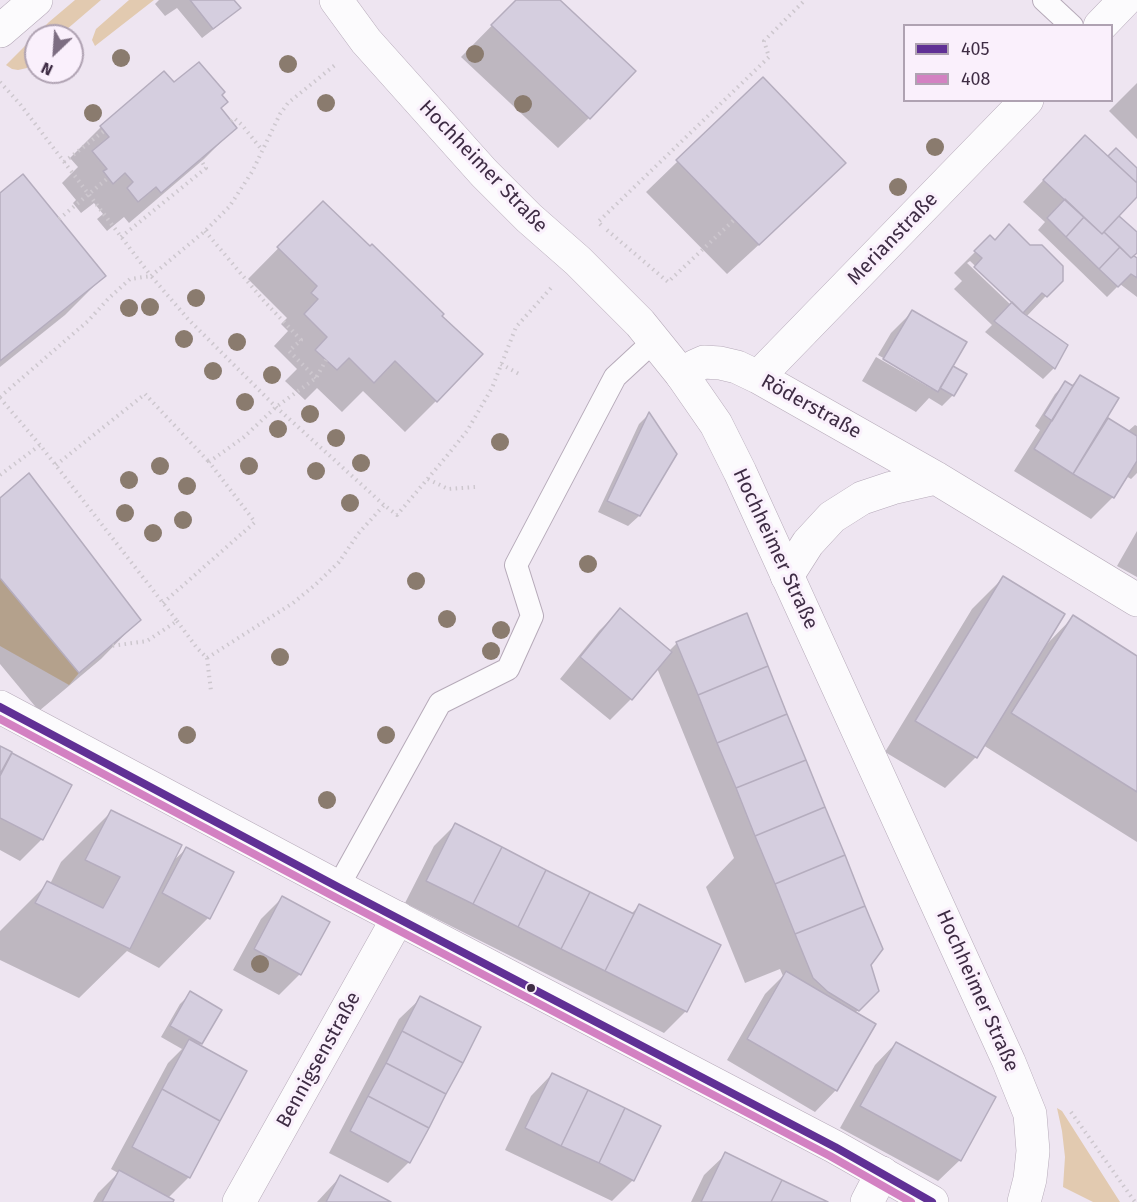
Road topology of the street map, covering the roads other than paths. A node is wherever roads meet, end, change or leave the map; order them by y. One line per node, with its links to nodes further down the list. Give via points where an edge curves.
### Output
1 (36, 0): 7 (street)
2 (336, 0): 9 (street, Hochheimer Straße, via 366,40 484,173)
3 (1044, 0): 5 (lane)
4 (1125, 0): 6 (street)
5 (1070, 24)
6 (1102, 24)
7 (0, 32)
8 (1025, 102): 11 (street, Merianstraße)
9 (656, 340): 10 (street, Hochheimer Straße); 16 (lane, via 615,377 516,565 532,616 508,669 440,703)
10 (682, 375): 11 (street, Röderstraße, via 704,362 720,363); 13 (street, Hochheimer Straße, via 716,424)
11 (758, 377): 12 (street, Röderstraße)
12 (936, 477): 13 (street, via 862,498 832,517 808,543); 14 (street, Röderstraße)
13 (788, 576): 22 (street, Hochheimer Straße, via 1010,1062 1030,1114 1033,1151)
14 (1137, 600)
15 (0, 707): 16 (street)
16 (338, 887): 17 (street)
17 (398, 918): 18 (street); 19 (street, Bennigsenstraße)
18 (882, 1173): 20 (street); 21 (street)
19 (239, 1202)
20 (867, 1202)
21 (932, 1202)
22 (1024, 1202)

